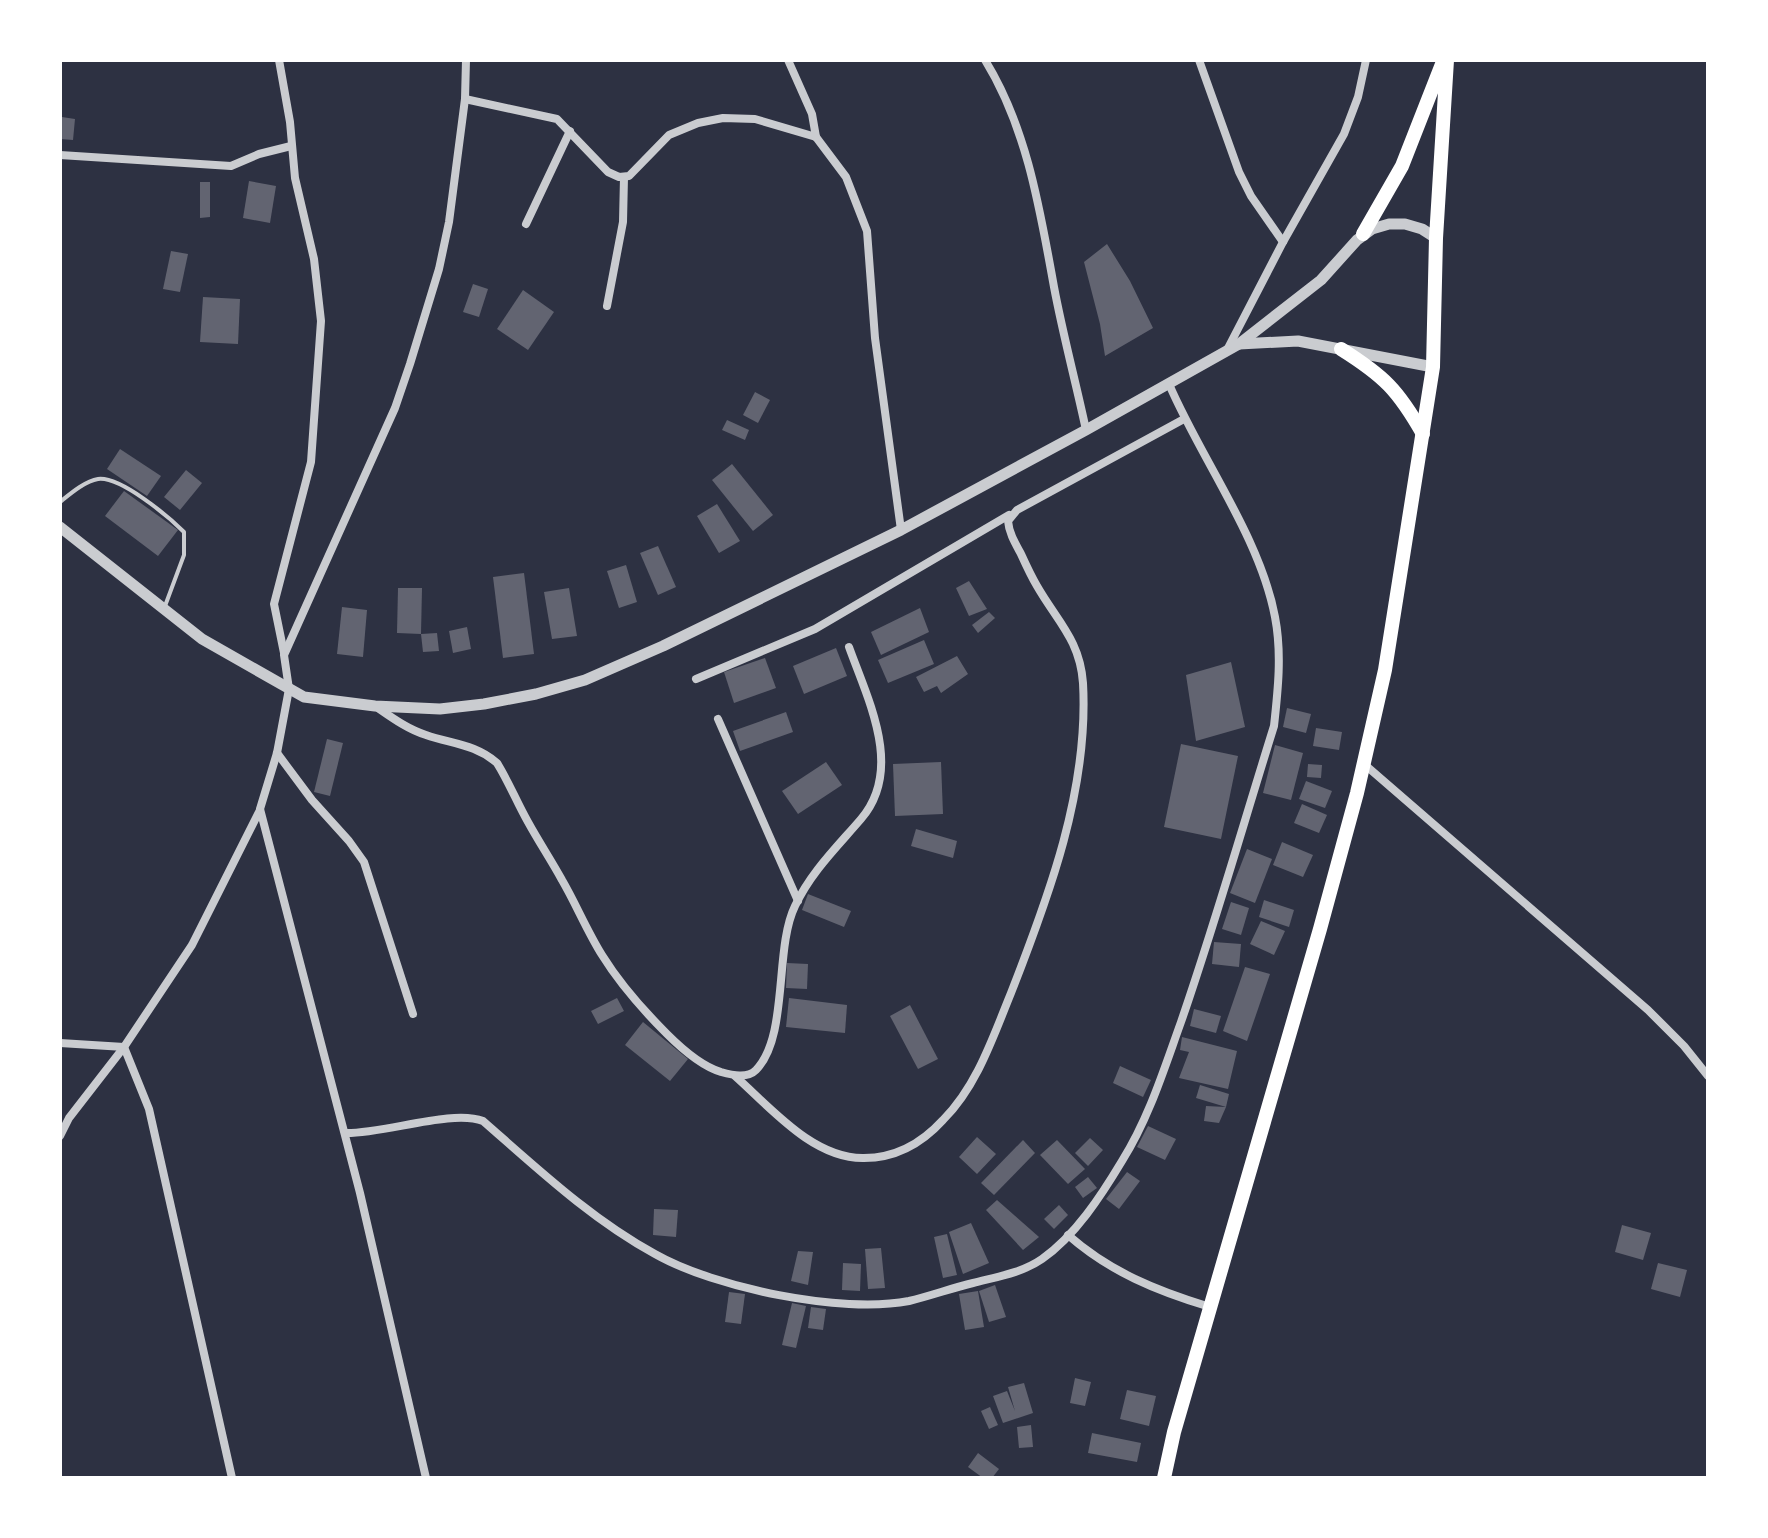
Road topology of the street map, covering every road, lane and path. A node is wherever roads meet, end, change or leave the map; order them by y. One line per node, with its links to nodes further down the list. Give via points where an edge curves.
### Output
1 (279, 60): 11 (street)
2 (466, 60): 8 (street)
3 (788, 60): 10 (street, via 812,114)
4 (985, 60): 25 (street, via 1038,197)
5 (1199, 60): 17 (street, via 1239,172)
6 (1366, 60): 17 (street, via 1344,134)
7 (1445, 60): 15 (main road, via 1402,166); 16 (main road)
8 (465, 99): 9 (street, via 548,116); 33 (street, via 449,222 410,364)
9 (570, 131): 13 (street, via 608,172); 14 (street)
10 (816, 137): 13 (street, via 755,119 698,123 669,135); 30 (street, via 846,177 867,231 875,338)
11 (291, 146): 12 (street, via 231,166); 33 (street, via 321,321 311,462 274,604)
12 (60, 155)
13 (624, 177): 18 (street, via 623,222)
14 (526, 224)
15 (1363, 234): 16 (street, via 1398,223); 19 (street, via 1321,280)
16 (1436, 238): 22 (main road)
17 (1283, 242): 21 (street)
18 (607, 306)
19 (1239, 344): 20 (street, via 1298,341); 21 (street)
20 (1341, 349): 22 (street); 26 (main road, via 1390,384)
21 (1227, 351): 23 (street)
22 (1433, 367): 26 (main road)
23 (1169, 384): 24 (street); 25 (street)
24 (1184, 419): 28 (street); 49 (street, via 1263,574 1279,649 1274,726 1153,1100 1122,1161)
25 (1086, 430): 30 (street)
26 (1423, 434): 39 (main road, via 1385,670)
27 (60, 502): 31 (lane, via 95,479 110,479 184,532 184,555)
28 (1013, 513): 34 (street, via 815,629); 45 (street, via 1008,523 1014,541 1076,650 1083,682 1081,737 1051,889 990,1047 946,1118 911,1147 881,1157 847,1157 826,1150)
29 (60, 527): 31 (street)
30 (901, 530): 36 (street, via 585,680 484,704 440,709)
31 (164, 608): 35 (street, via 202,639)
32 (849, 647): 41 (street, via 879,731 881,774 864,816 820,865)
33 (284, 655): 35 (street)
34 (696, 679)
35 (289, 689): 36 (street, via 323,701); 38 (street)
36 (375, 706): 45 (street, via 415,731 470,746 497,763 602,956 629,993 695,1058)
37 (718, 719): 41 (street)
38 (277, 753): 40 (street); 42 (street, via 364,862)
39 (1364, 764): 46 (street, via 1648,1010); 50 (main road)
40 (260, 809): 44 (street, via 192,945); 47 (street)
41 (798, 901): 45 (street, via 787,931 772,1037 756,1070)
42 (413, 1014)
43 (60, 1043): 44 (street)
44 (124, 1047): 48 (street); 51 (street, via 149,1109)
45 (735, 1076)
46 (1708, 1076)
47 (345, 1133): 49 (street, via 472,1117 590,1214 656,1255 730,1284 832,1303 909,1301 1018,1271 1043,1259); 52 (street)
48 (60, 1136)
49 (1068, 1235): 50 (street, via 1132,1279)
50 (1210, 1307): 53 (main road)
51 (232, 1478)
52 (426, 1478)
53 (1164, 1478)

